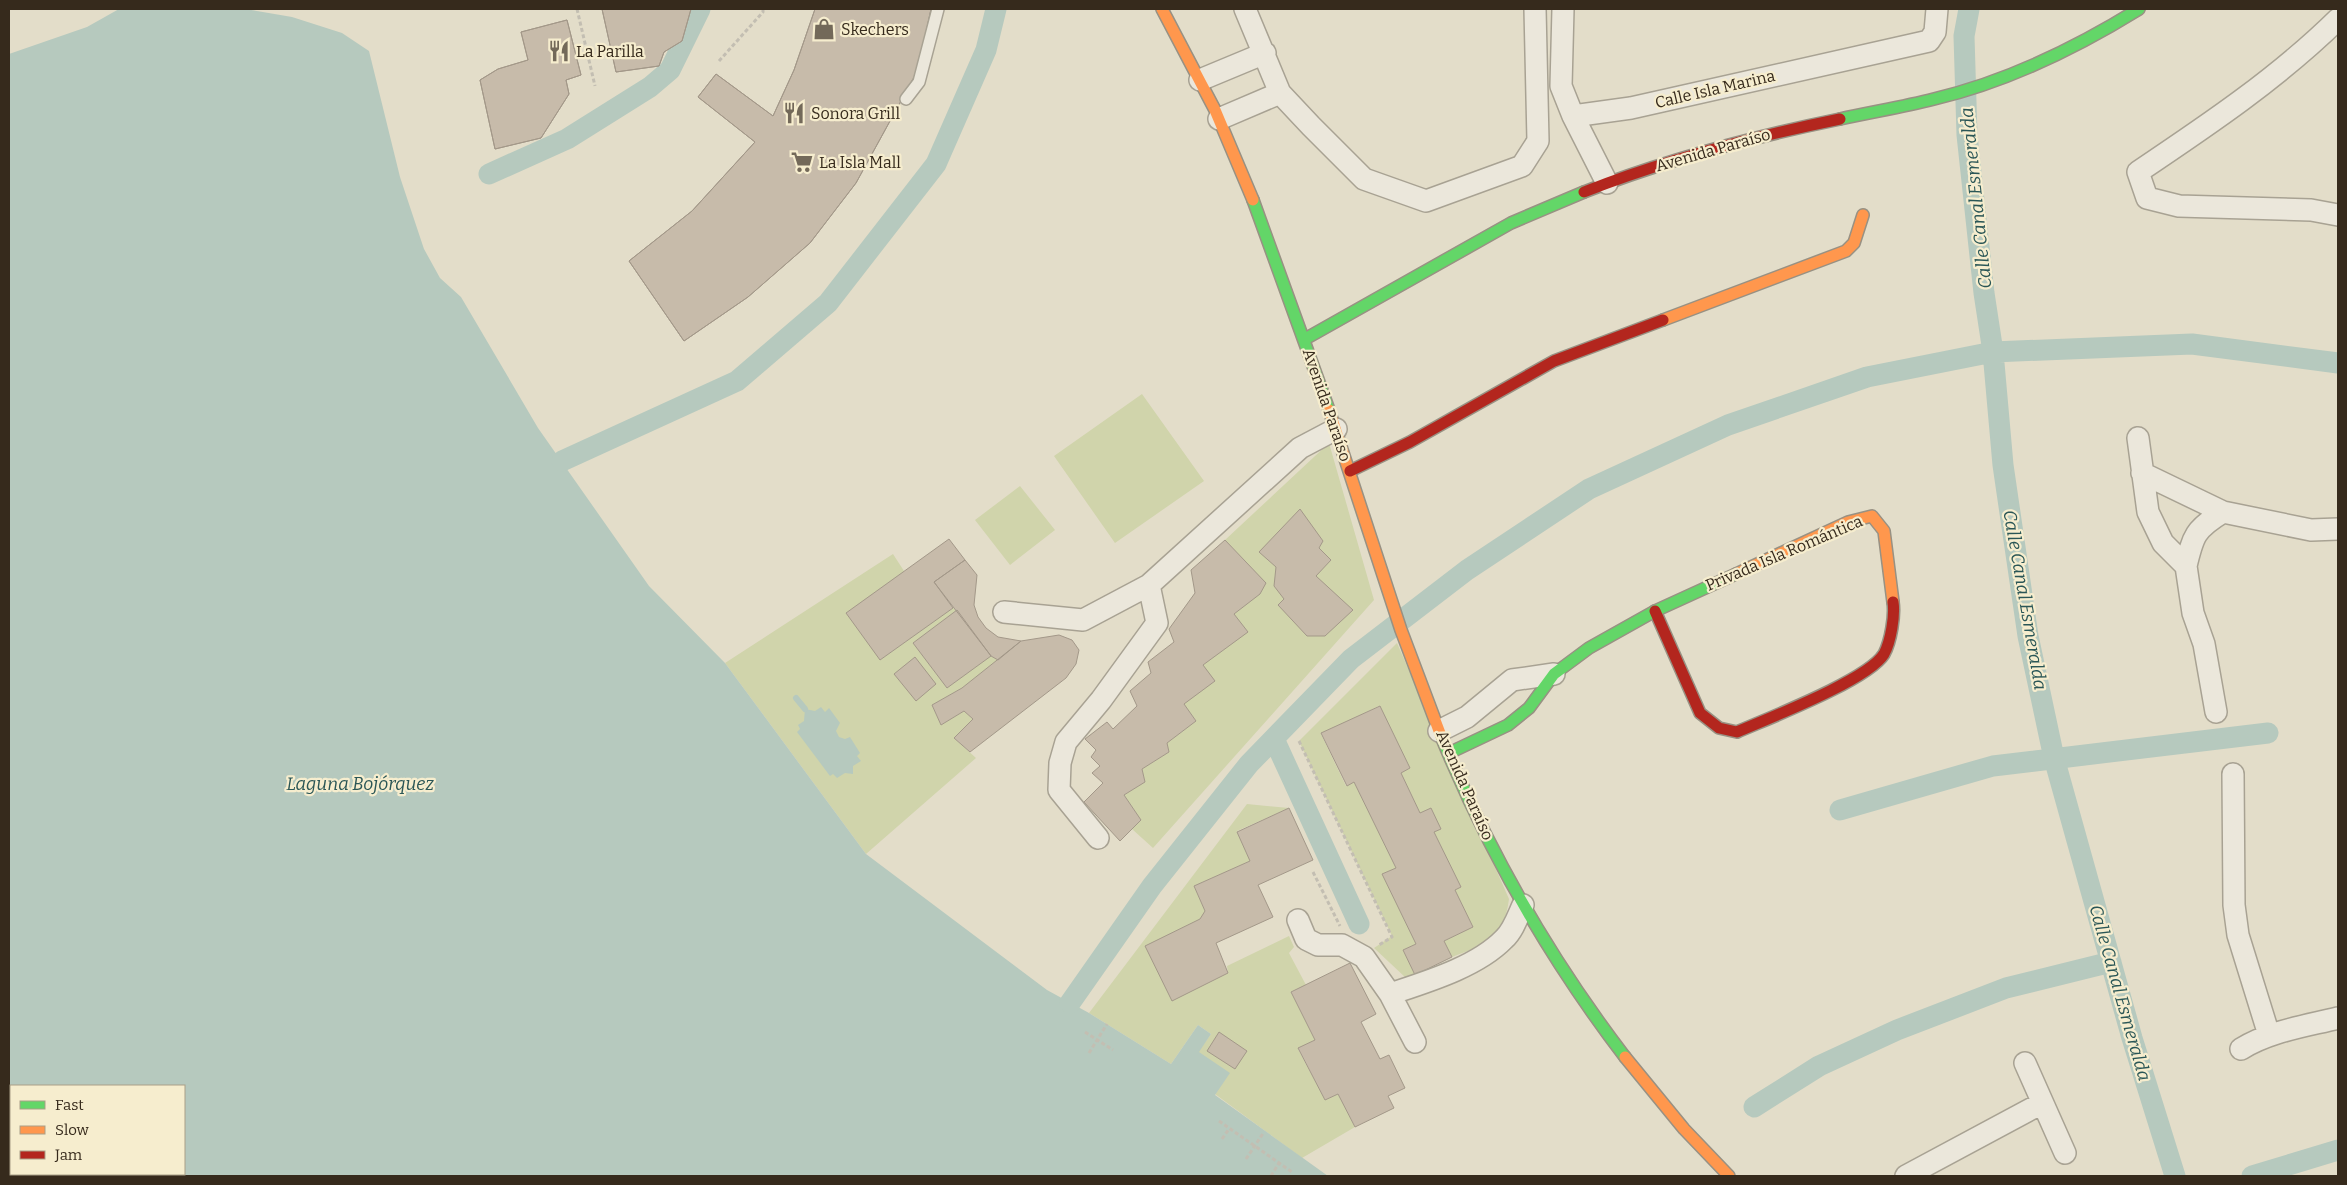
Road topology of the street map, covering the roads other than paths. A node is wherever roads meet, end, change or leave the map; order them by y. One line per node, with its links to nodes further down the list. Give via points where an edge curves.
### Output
1 (938, 9): 12 (lane, via 919,82)
2 (1162, 9): 10 (street, Avenida Paraíso)
3 (1245, 9): 9 (street)
4 (1535, 9): 11 (street, via 1538,141 1522,166 1426,201 1364,179)
5 (1562, 9): 13 (street, via 1561,86)
6 (1937, 9): 13 (street, Calle Isla Marina, via 1935,32 1929,41 1631,108)
7 (2138, 9): 15 (street, Avenida Paraíso, via 2106,30 2045,60 1994,80 1935,98 1757,136 1680,157)
8 (2338, 19): 17 (street, via 2301,55 2138,172 2147,198 2179,206 2312,210)
9 (1265, 53): 10 (street); 11 (street)
10 (1200, 80): 14 (street, Avenida Paraíso)
11 (1280, 93): 14 (street)
12 (906, 99)
13 (1573, 116): 15 (street)
14 (1219, 119): 18 (street, Avenida Paraíso)
15 (1607, 183): 18 (street, Avenida Paraíso, via 1511,223)
16 (1863, 215): 21 (street, via 1854,243 1846,251 1554,361 1410,442)
17 (2338, 215)
18 (1305, 338): 19 (street, Avenida Paraíso)
19 (1336, 429): 21 (street, Avenida Paraíso); 26 (street, via 1300,448)
20 (2138, 438): 22 (street)
21 (1350, 471): 31 (street, Avenida Paraíso, via 1390,596)
22 (2142, 473): 23 (street); 25 (street, via 2148,512 2163,543)
23 (2223, 512): 24 (street, via 2311,530); 25 (street, via 2204,523 2193,539)
24 (2338, 529)
25 (2186, 566): 30 (street, via 2193,613 2204,644)
26 (1149, 585): 28 (street, via 1083,620); 34 (street, via 1157,623 1066,742 1060,763 1059,790)
27 (1655, 610): 27 (street, Privada Isla Romántica, via 1848,522 1872,516 1884,531 1894,615 1884,654 1855,679 1737,732 1719,728 1700,713); 29 (street, Privada Isla Romántica, via 1589,648)
28 (1004, 612)
29 (1554, 674): 31 (street, Privada Isla Romántica, via 1512,680 1467,717); 32 (street, Privada Isla Romántica, via 1529,708 1508,725)
30 (2216, 712)
31 (1439, 731): 32 (street, Avenida Paraíso)
32 (1448, 753): 35 (street, Avenida Paraíso)
33 (2233, 774): 39 (street, via 2238,935)
34 (1098, 838)
35 (1523, 905): 37 (street, via 1506,938 1480,958); 45 (street, Avenida Paraíso, via 1596,1020 1655,1095)
36 (1298, 920): 37 (street, via 1306,939 1318,945 1342,945 1364,956)
37 (1390, 994): 40 (street)
38 (2338, 1018): 39 (street)
39 (2270, 1035): 41 (street)
40 (1415, 1042)
41 (2240, 1049)
42 (2025, 1063): 43 (street)
43 (2042, 1103): 44 (street); 46 (street)
44 (2065, 1153)
45 (1729, 1176)
46 (1906, 1176)

